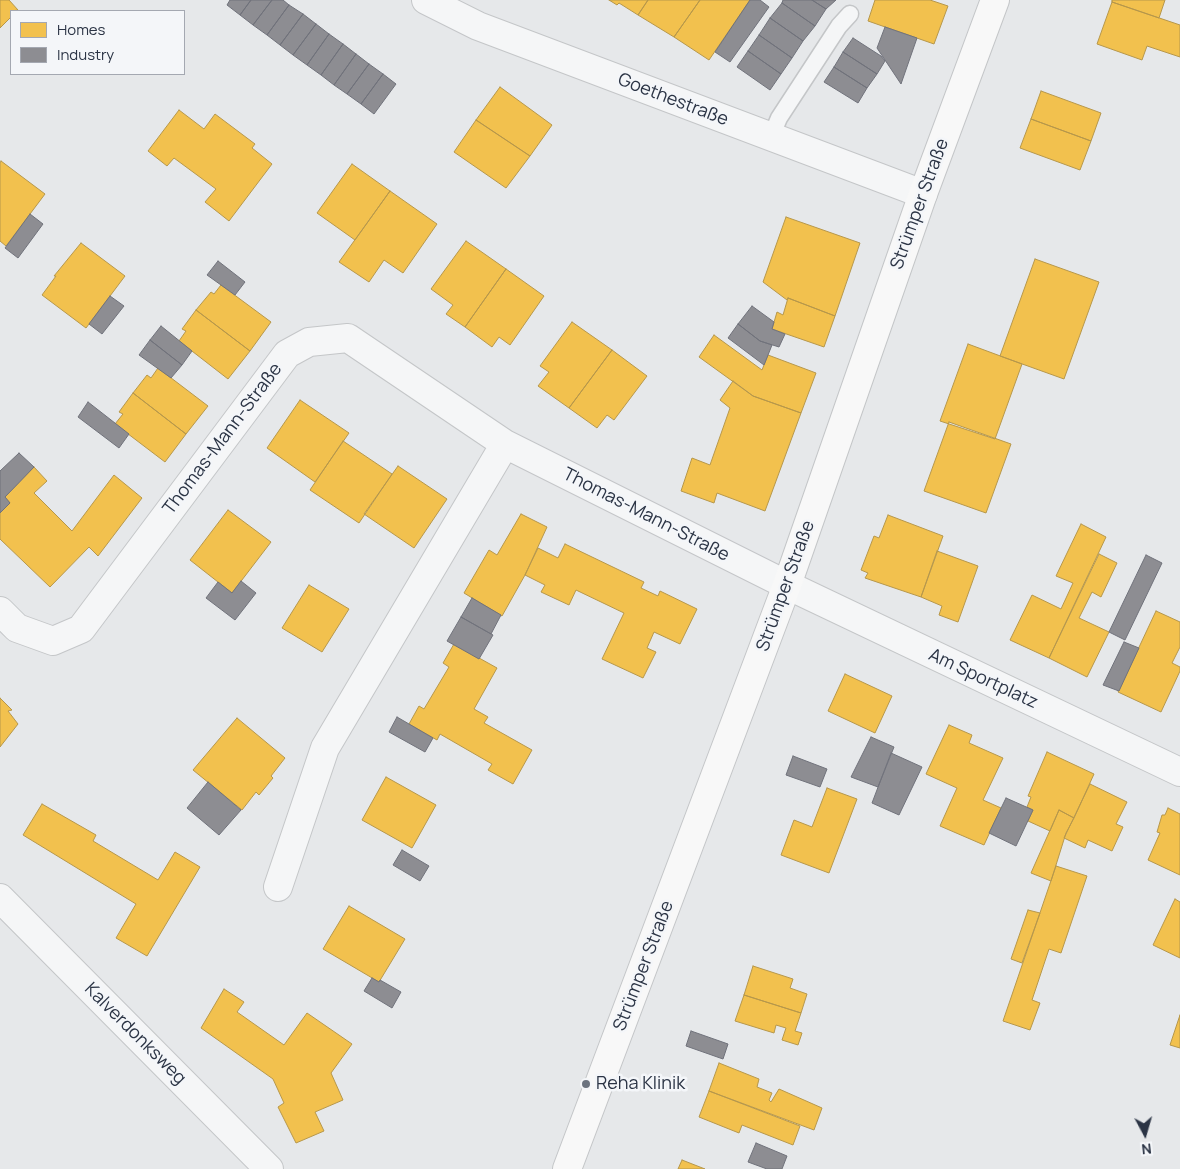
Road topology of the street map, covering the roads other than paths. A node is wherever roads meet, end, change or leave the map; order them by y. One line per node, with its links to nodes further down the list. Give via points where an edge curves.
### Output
1 (426, 0): 4 (street, Goethestraße, via 478,26)
2 (995, 0): 5 (main road, Strümper Straße)
3 (850, 14): 4 (lane, via 779,118)
4 (772, 137): 5 (street, Goethestraße)
5 (923, 194): 7 (main road, Strümper Straße)
6 (505, 444): 7 (street, Thomas-Mann-Straße); 8 (street, Thomas-Mann-Straße, via 348,338 309,342 286,354 82,629 53,640 17,628); 10 (street, via 325,748)
7 (787, 586): 9 (street, Am Sportplatz); 13 (main road, Strümper Straße)
8 (0, 611)
9 (1180, 772)
10 (278, 887)
11 (0, 898): 12 (street, Kalverdonksweg)
12 (270, 1169)
13 (568, 1169)

